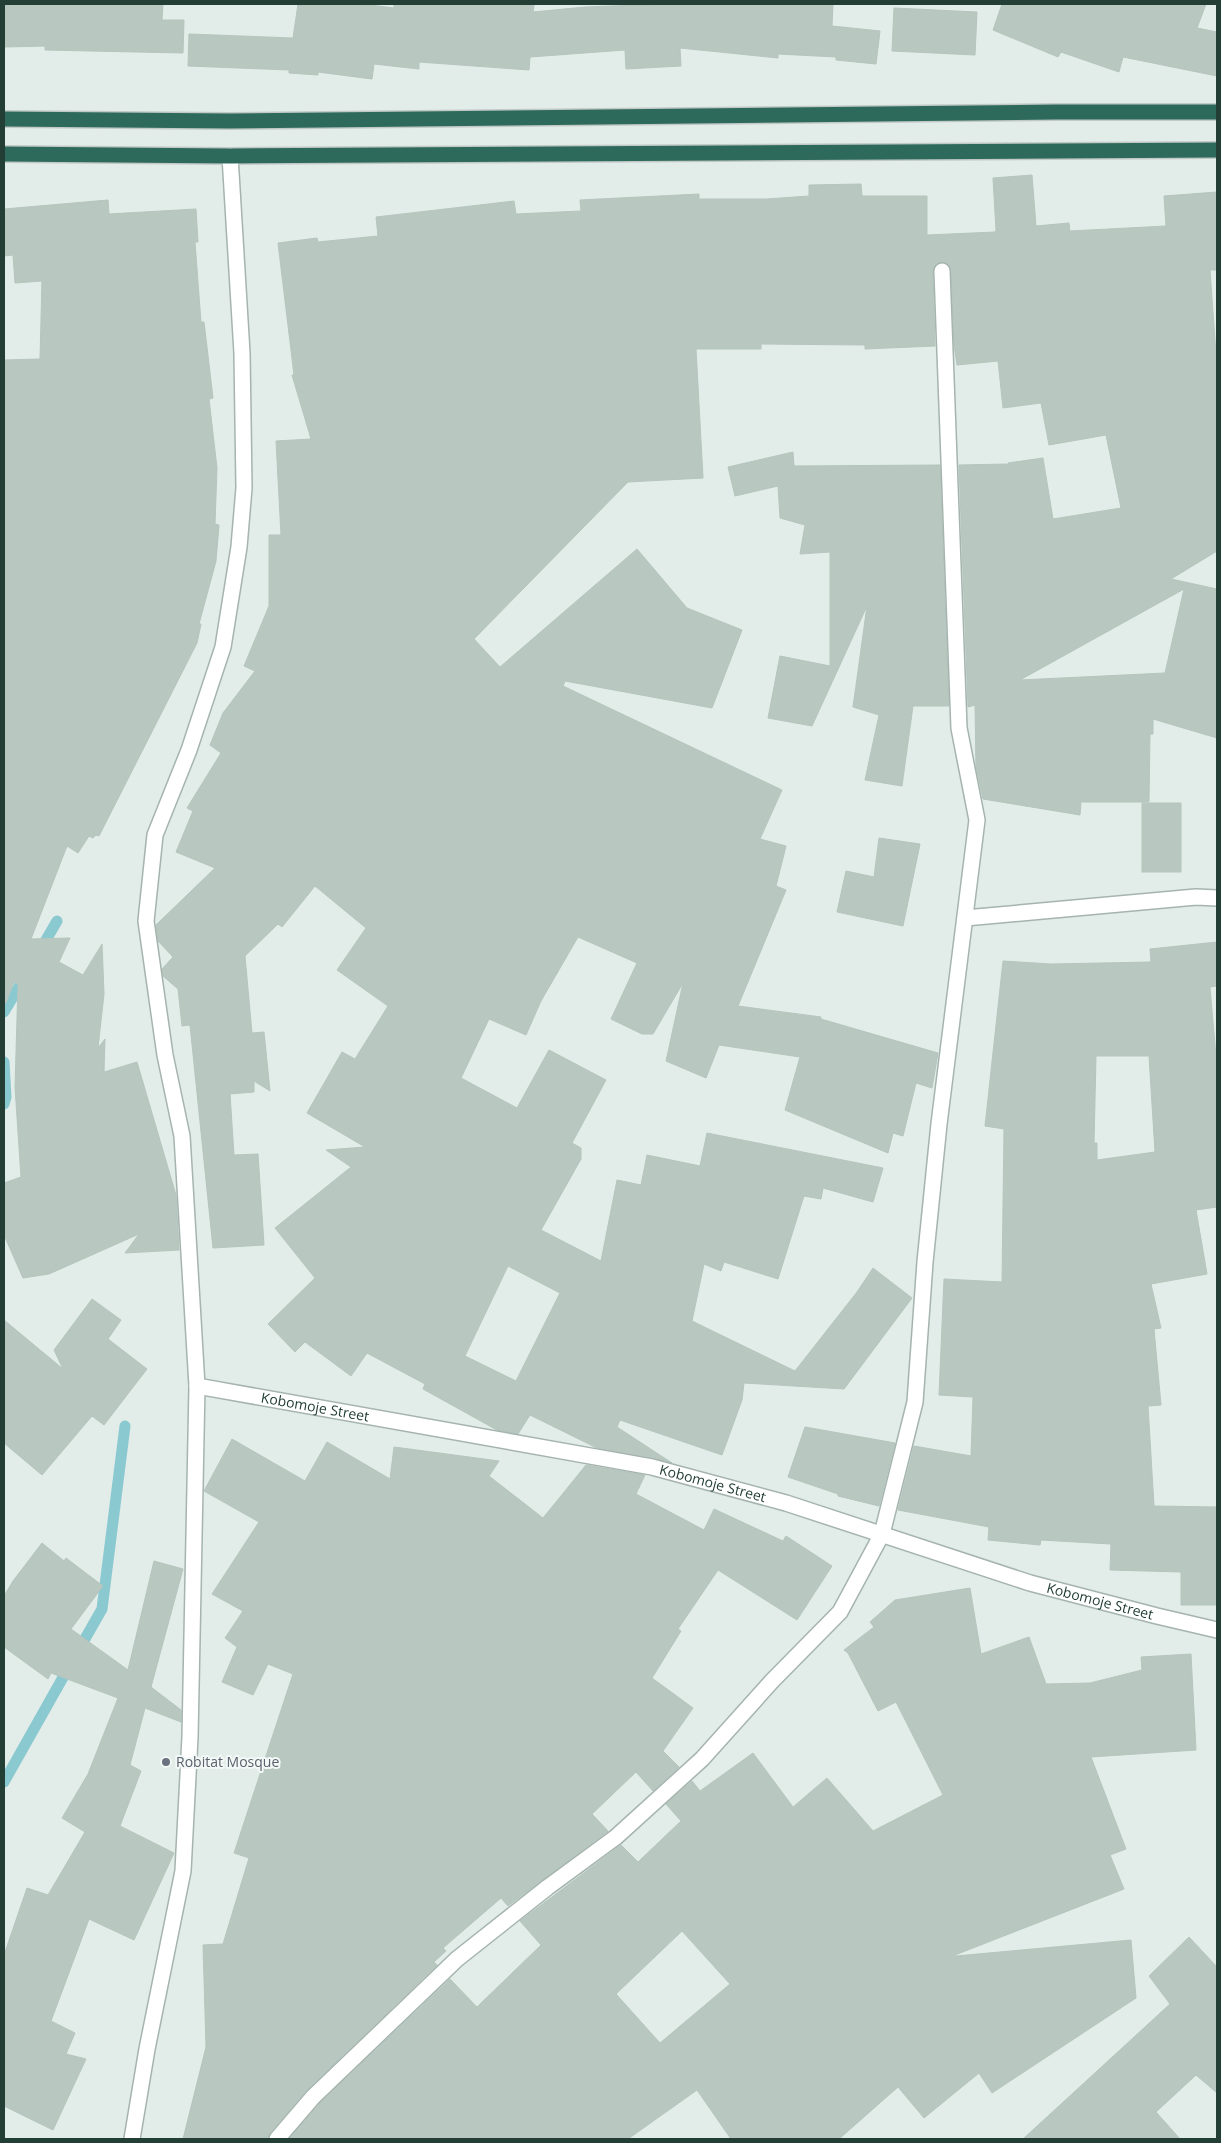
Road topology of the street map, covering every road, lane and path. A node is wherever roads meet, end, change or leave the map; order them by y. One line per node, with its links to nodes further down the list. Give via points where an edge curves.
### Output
1 (1217, 112): 2 (highway, via 230,121)
2 (4, 119)
3 (1217, 150): 5 (highway)
4 (4, 154): 5 (highway)
5 (230, 156): 9 (street, via 242,353 244,488 240,547 224,647 189,750 155,835 146,921 165,1055 182,1136)
6 (942, 271): 8 (street, via 959,728 977,820)
7 (1217, 898): 8 (street, via 1196,897)
8 (965, 918): 10 (street, via 939,1124 914,1402)
9 (197, 1386): 10 (street, Kobomoje Street, via 652,1467 786,1502); 12 (street, via 190,1737 183,1871)
10 (882, 1534): 11 (street, Kobomoje Street, via 1030,1583); 13 (street, via 840,1612 702,1758 616,1837 457,1960 314,2097)
11 (1217, 1630)
12 (132, 2139)
13 (277, 2139)

